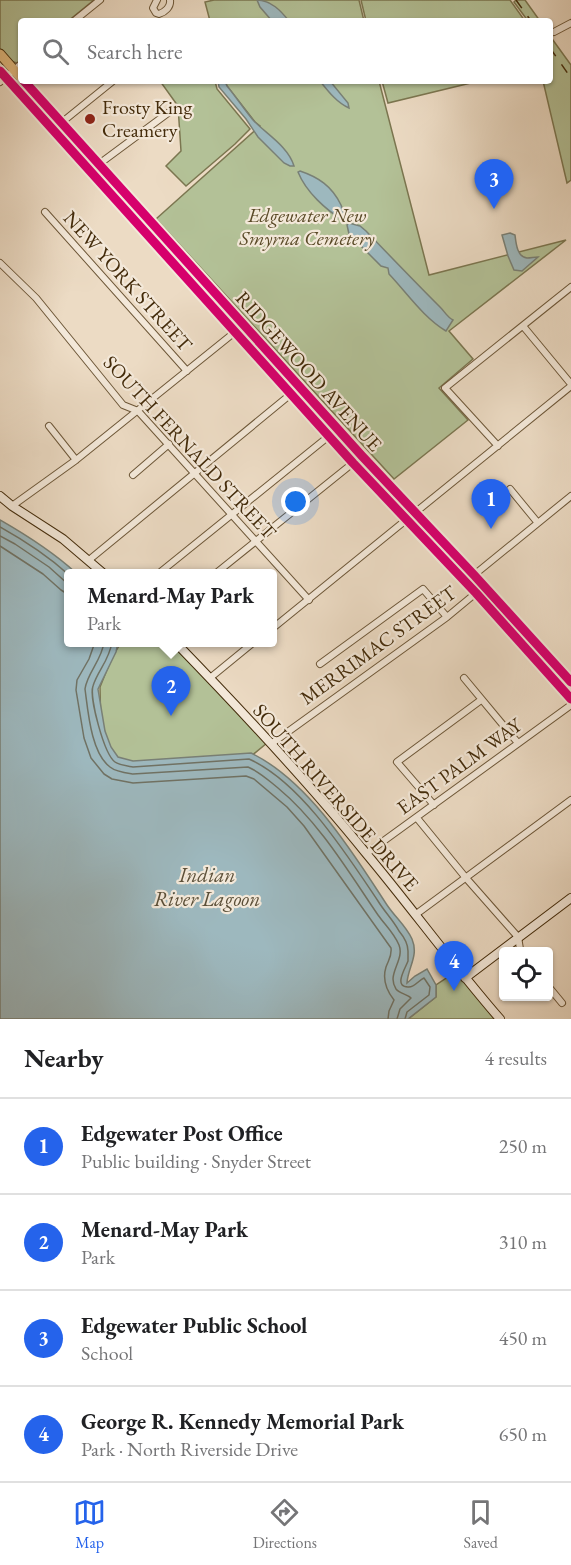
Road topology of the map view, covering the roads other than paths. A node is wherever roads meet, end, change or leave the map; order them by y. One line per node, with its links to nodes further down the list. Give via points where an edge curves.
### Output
1 (100, 0): 4 (street)
2 (157, 0): 3 (street, via 153,8 159,14 167,9)
3 (170, 0)
4 (78, 18)
5 (571, 23): 6 (street)
6 (554, 32)
7 (0, 54): 8 (main road)
8 (17, 67): 9 (street)
9 (2, 76): 14 (main road, RIDGEWOOD AVENUE)
10 (27, 84): 13 (main road, RIDGEWOOD AVENUE)
11 (109, 84): 13 (street)
12 (172, 110): 15 (street)
13 (61, 123): 15 (main road, RIDGEWOOD AVENUE)
14 (50, 126): 15 (main road, via 62,133 88,162); 16 (main road, RIDGEWOOD AVENUE)
15 (99, 164): 18 (main road, RIDGEWOOD AVENUE)
16 (94, 176): 18 (main road, via 106,179 137,214); 20 (main road, RIDGEWOOD AVENUE)
17 (45, 212): 25 (street, NEW YORK STREET)
18 (148, 219): 22 (main road, RIDGEWOOD AVENUE)
19 (0, 263): 29 (street, SOUTH FERNALD STREET, via 36,298 123,405)
20 (178, 268): 22 (main road, via 189,274 227,316); 24 (main road, RIDGEWOOD AVENUE)
21 (571, 287): 23 (street)
22 (238, 318): 26 (main road, RIDGEWOOD AVENUE)
23 (523, 326): 27 (street); 33 (street, via 445,388)
24 (236, 333): 25 (street); 26 (main road, via 246,336 283,376); 28 (main road, RIDGEWOOD AVENUE)
25 (187, 371): 29 (street)
26 (291, 378): 42 (main road, RIDGEWOOD AVENUE)
27 (571, 385): 33 (street)
28 (291, 394): 31 (main road, RIDGEWOOD AVENUE); 36 (street)
29 (138, 411): 32 (street, SOUTH FERNALD STREET); 34 (street)
30 (49, 426): 34 (street)
31 (329, 436): 35 (main road, RIDGEWOOD AVENUE); 43 (street)
32 (169, 444): 36 (street, SOUTH FERNALD STREET); 37 (street)
33 (498, 446): 42 (street)
34 (76, 460): 41 (street)
35 (353, 463): 44 (main road, RIDGEWOOD AVENUE); 46 (street)
36 (196, 474): 43 (street, SOUTH FERNALD STREET); 47 (street)
37 (133, 475)
38 (510, 489): 45 (street)
39 (0, 496): 41 (street)
40 (571, 496): 45 (street)
41 (12, 506): 47 (street)
42 (415, 513): 44 (street); 51 (main road, RIDGEWOOD AVENUE)
43 (231, 515): 46 (street, SOUTH FERNALD STREET); 49 (street)
44 (407, 520): 52 (main road, RIDGEWOOD AVENUE); 53 (street)
45 (538, 523): 51 (street)
46 (255, 541): 50 (street); 53 (street, SOUTH FERNALD STREET)
47 (89, 560): 48 (street)
48 (99, 569)
49 (163, 569)
50 (220, 569)
51 (474, 575): 59 (main road, RIDGEWOOD AVENUE)
52 (476, 593): 54 (street, MERRIMAC STREET); 55 (main road, RIDGEWOOD AVENUE)
53 (309, 600): 56 (street)
54 (447, 617): 60 (street, via 423,589); 68 (street, MERRIMAC STREET)
55 (502, 622): 59 (main road, via 510,624 534,651); 64 (main road, RIDGEWOOD AVENUE)
56 (277, 625)
57 (180, 647): 61 (street, SOUTH RIVERSIDE DRIVE)
58 (248, 647): 61 (street)
59 (547, 656): 63 (main road, RIDGEWOOD AVENUE)
60 (320, 664)
61 (210, 678): 68 (street, SOUTH RIVERSIDE DRIVE)
62 (464, 678): 65 (street)
63 (571, 682)
64 (571, 699)
65 (481, 700): 67 (street); 70 (street, via 397,762)
66 (571, 705): 67 (street, EAST PALM WAY)
67 (518, 743): 70 (street, EAST PALM WAY)
68 (271, 744): 72 (street, SOUTH RIVERSIDE DRIVE)
69 (571, 800): 73 (street)
70 (434, 805): 71 (street, EAST PALM WAY)
71 (417, 818): 72 (street, EAST PALM WAY); 73 (street)
72 (367, 853): 75 (street, SOUTH RIVERSIDE DRIVE)
73 (466, 878): 75 (street); 76 (street)
74 (571, 898): 76 (street)
75 (415, 915): 78 (street, SOUTH RIVERSIDE DRIVE)
76 (518, 937): 77 (street); 78 (street)
77 (520, 947)
78 (465, 978): 81 (street, SOUTH RIVERSIDE DRIVE)
79 (553, 991): 80 (street)
80 (562, 1003)
81 (500, 1019)

